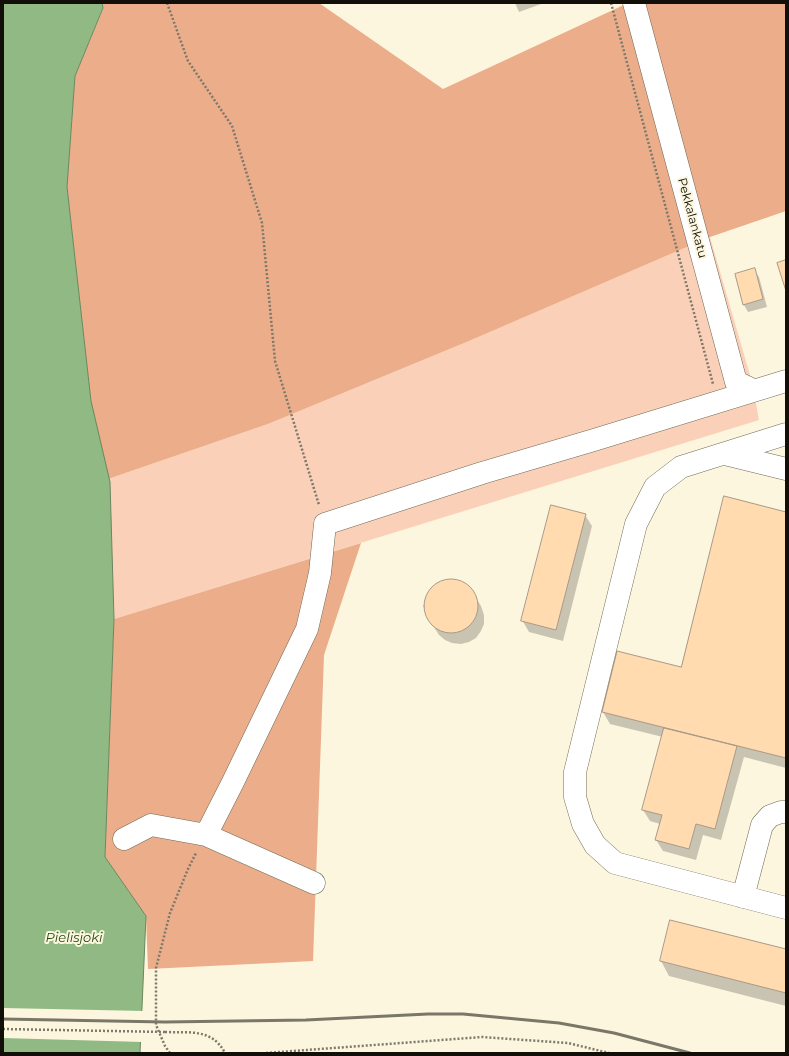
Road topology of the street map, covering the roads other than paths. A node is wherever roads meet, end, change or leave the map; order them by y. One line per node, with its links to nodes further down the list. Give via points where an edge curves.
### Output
1 (634, 3): 3 (street, Pekkalankatu, via 736,382)
2 (786, 381): 3 (street)
3 (753, 390): 8 (street, via 325,524 320,574 306,629)
4 (786, 434): 5 (street)
5 (725, 454): 6 (street); 11 (street, via 681,467 655,487 636,524 575,772 575,797 583,824 595,845 616,863)
6 (786, 469)
7 (786, 812): 11 (street, via 770,816 762,825)
8 (206, 835): 9 (street, via 151,825); 10 (street)
9 (124, 839)
10 (314, 883)
11 (743, 897): 12 (street)
12 (786, 908)

